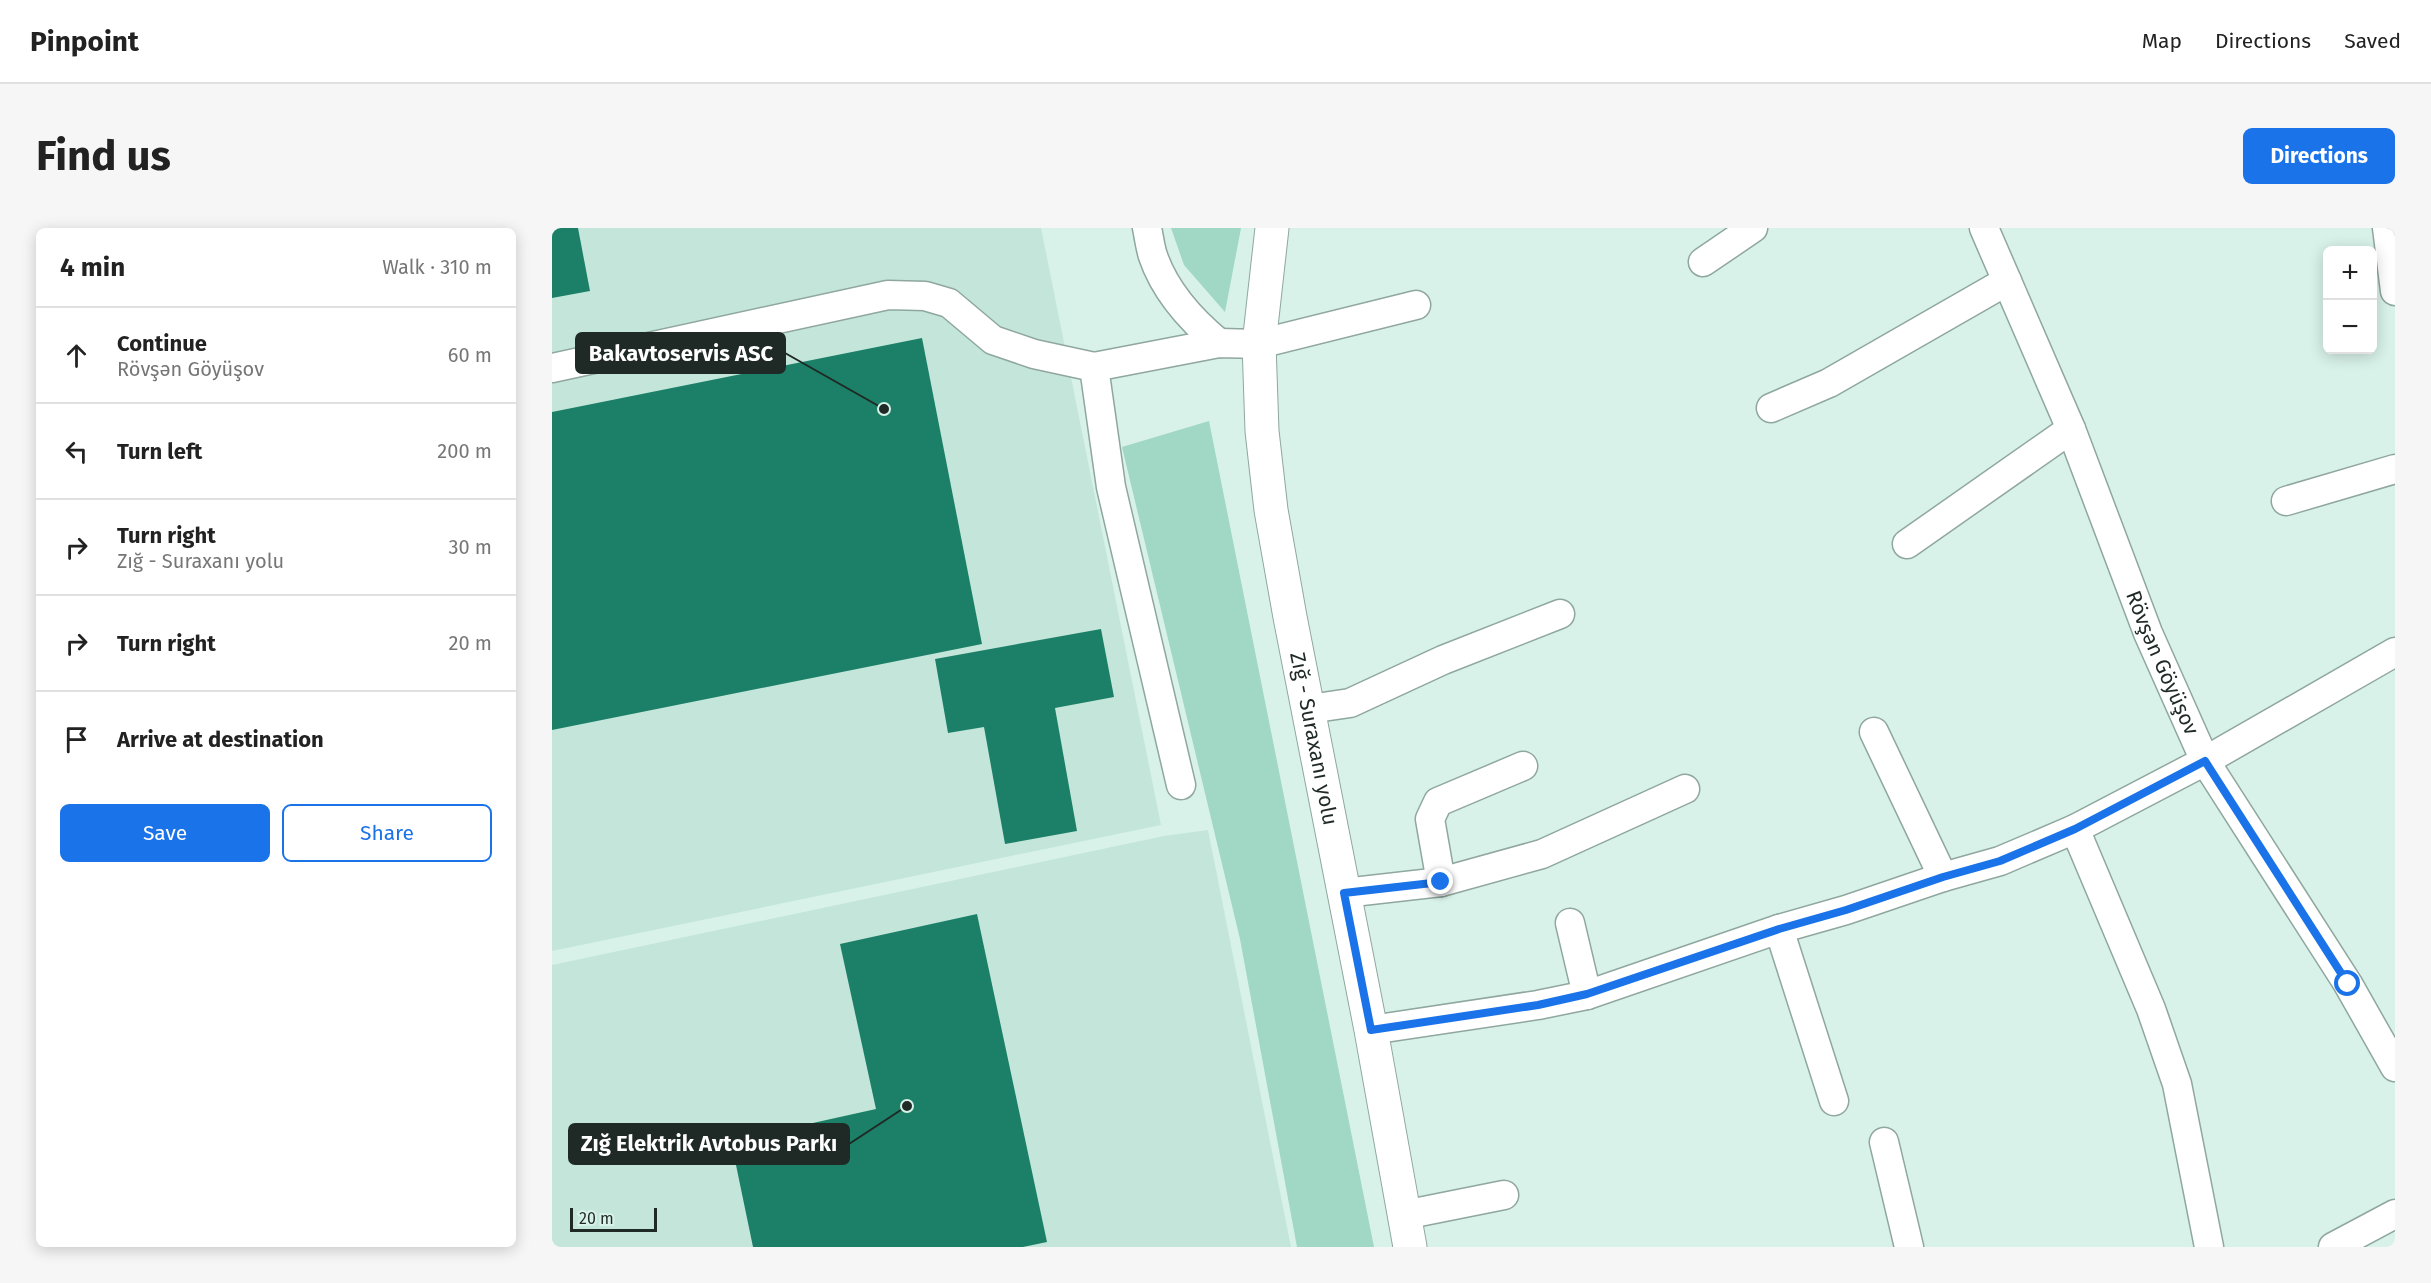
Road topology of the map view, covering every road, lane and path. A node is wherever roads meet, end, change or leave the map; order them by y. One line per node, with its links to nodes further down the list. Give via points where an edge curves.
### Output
1 (1147, 228): 10 (street, via 1153,256 1170,288 1191,319)
2 (1272, 228): 11 (main road, Zığ - Suraxanı yolu)
3 (1753, 228): 6 (street)
4 (1984, 228): 7 (street, Rövşən Göyüşov)
5 (2387, 228): 8 (street)
6 (1703, 262)
7 (2007, 281): 14 (street, via 1829,383); 15 (street, Rövşən Göyüşov)
8 (2395, 291)
9 (1416, 305): 11 (street)
10 (1219, 343): 11 (street); 12 (street)
11 (1259, 344): 21 (main road, Zığ - Suraxanı yolu, via 1262,431 1271,510)
12 (1094, 367): 13 (street, via 993,340 949,303 925,296 888,295); 25 (street, via 1111,487)
13 (552, 368)
14 (1771, 408)
15 (2072, 429): 18 (street); 23 (street, Rövşən Göyüşov, via 2148,633)
16 (2395, 469): 17 (street)
17 (2286, 501)
18 (1907, 544)
19 (1560, 614): 21 (street, via 1443,660 1350,703)
20 (2395, 652): 23 (street)
21 (1310, 709): 30 (main road, Zığ - Suraxanı yolu)
22 (1874, 732): 28 (street)
23 (2205, 761): 27 (street); 35 (street, Rövşən Göyüşov, via 2336,965)
24 (1523, 766): 29 (street, via 1438,802 1430,819)
25 (1181, 786)
26 (1685, 789): 29 (street, via 1542,854)
27 (2075, 829): 28 (street, via 2000,861); 43 (street, via 2151,1009 2177,1084)
28 (1943, 877): 32 (street)
29 (1441, 882): 30 (street)
30 (1344, 893): 34 (main road, Zığ - Suraxanı yolu)
31 (1570, 923): 33 (street)
32 (1779, 929): 33 (street); 36 (street)
33 (1587, 994): 34 (street)
34 (1371, 1030): 40 (main road, Zığ - Suraxanı yolu)
35 (2395, 1067)
36 (1834, 1101)
37 (1884, 1142): 42 (street)
38 (1504, 1195): 40 (street)
39 (2395, 1214): 44 (street)
40 (1404, 1215): 41 (main road, Zığ - Suraxanı yolu)
41 (1410, 1247)
42 (1909, 1247)
43 (2209, 1247)
44 (2333, 1247)

